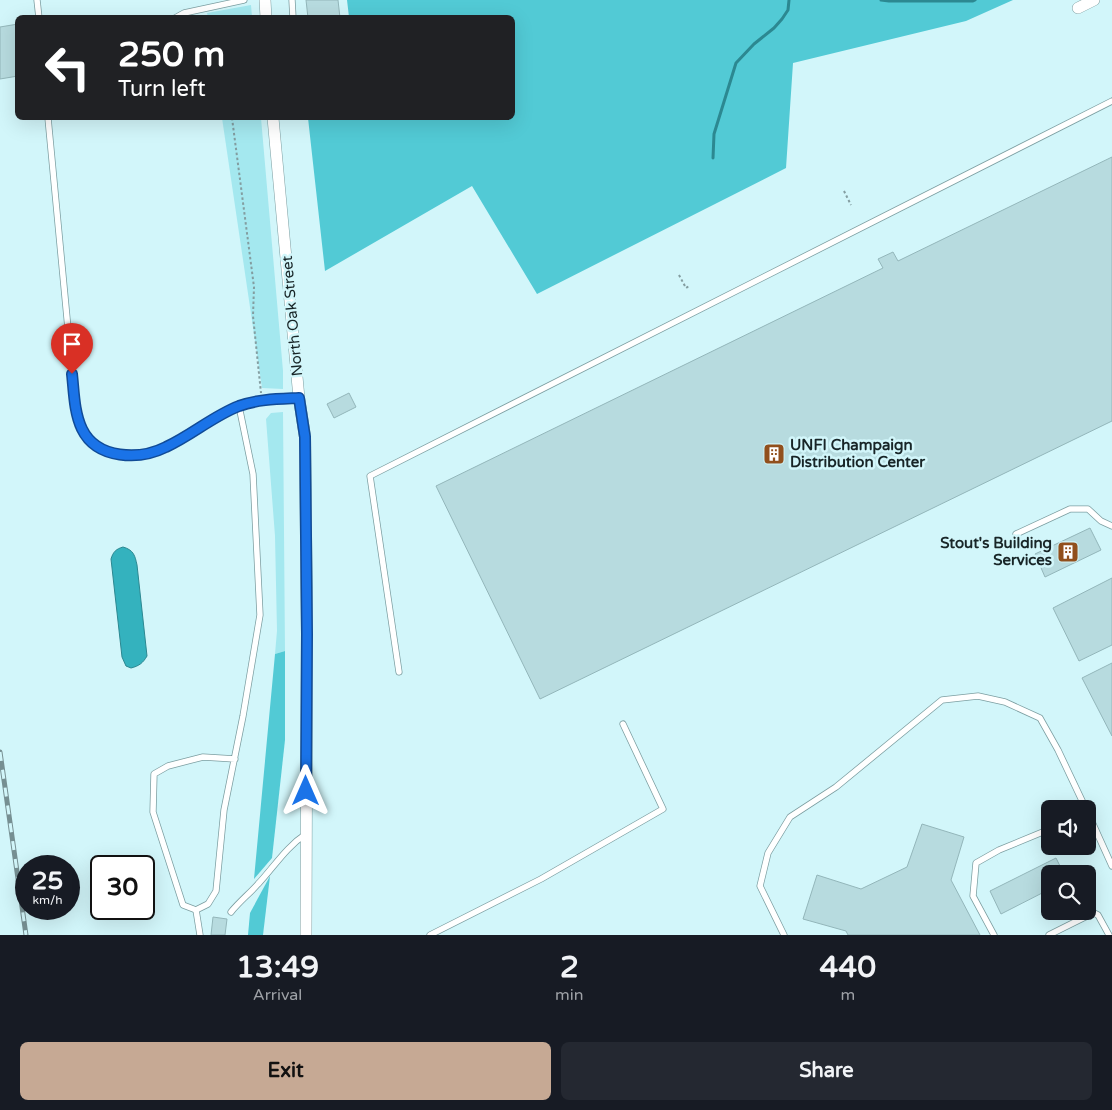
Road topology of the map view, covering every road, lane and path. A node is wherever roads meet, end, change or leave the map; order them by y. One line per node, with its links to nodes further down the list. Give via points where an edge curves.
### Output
1 (37, 0): 7 (lane)
2 (244, 0): 8 (lane)
3 (263, 0): 9 (street)
4 (292, 0): 10 (lane)
5 (1094, 0): 6 (street)
6 (1078, 8)
7 (39, 15)
8 (180, 15)
9 (266, 15)
10 (293, 15)
11 (1112, 101): 24 (lane, via 370,476)
12 (48, 120): 21 (lane, via 76,413 83,431 101,449 117,455 148,454 164,449)
13 (232, 120): 20 (path, via 254,287 253,316)
14 (273, 120): 19 (street, North Oak Street)
15 (844, 191): 16 (path)
16 (851, 205)
17 (679, 275): 18 (path, via 686,288)
18 (689, 286)
19 (299, 398): 20 (lane); 29 (street, North Oak Street, via 305,437)
20 (262, 400): 21 (lane)
21 (238, 406): 26 (lane, via 253,474 260,615)
22 (1112, 526): 23 (lane, via 1088,509 1070,508)
23 (1016, 534)
24 (399, 672)
25 (623, 724): 36 (lane, via 663,809 541,879)
26 (235, 758): 32 (lane, via 224,810 216,891 208,904); 32 (lane, via 203,757 168,766 154,774 153,812 183,905)
27 (1082, 800): 37 (lane, via 1040,718 1005,702 978,696 942,700 836,787 790,817 768,853 760,886)
28 (1096, 831): 31 (lane)
29 (308, 832): 33 (lane, via 280,856 258,885); 35 (street, North Oak Street)
30 (1041, 833): 38 (lane, via 976,863 973,896)
31 (1112, 866)
32 (196, 910): 34 (lane)
33 (231, 912)
34 (200, 935)
35 (306, 935)
36 (430, 935)
37 (784, 935)
38 (994, 935)
39 (1049, 935): 40 (lane, via 1094,913)
40 (1110, 935)

